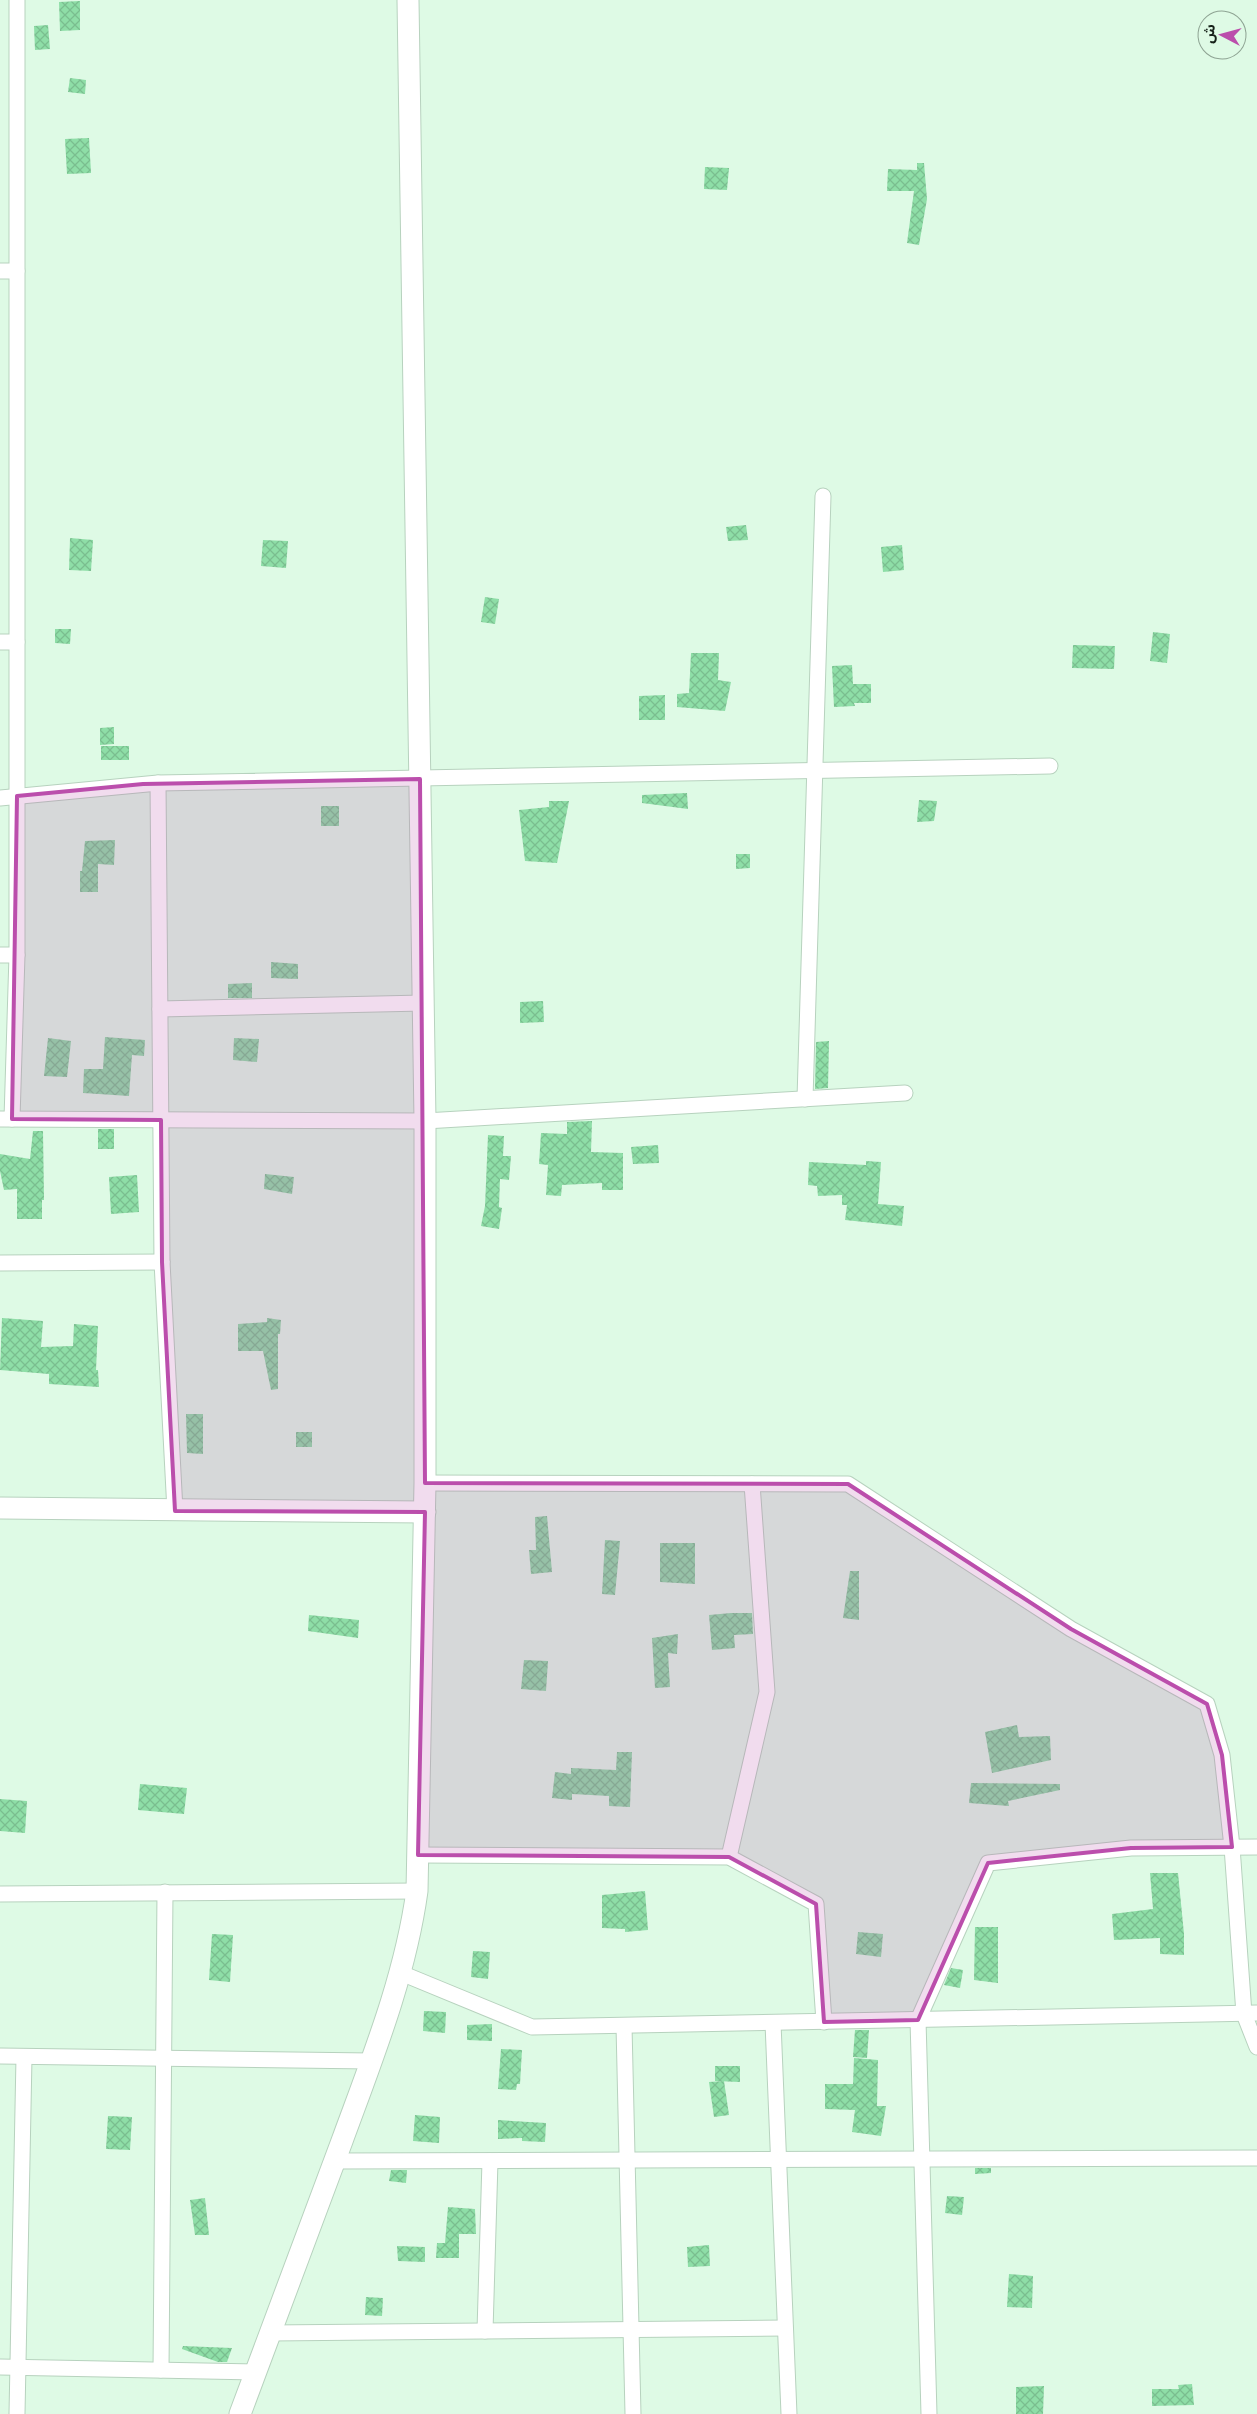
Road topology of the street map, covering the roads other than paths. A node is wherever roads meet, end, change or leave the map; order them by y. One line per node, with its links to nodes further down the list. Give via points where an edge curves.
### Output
1 (17, 0): 4 (street)
2 (408, 0): 10 (main road)
3 (0, 271): 4 (street)
4 (17, 271): 7 (street)
5 (823, 496): 9 (street)
6 (0, 642): 7 (street)
7 (16, 642): 12 (street)
8 (1050, 766): 9 (street)
9 (815, 771): 10 (street); 19 (street)
10 (420, 779): 11 (street); 16 (main road)
11 (158, 783): 12 (street); 17 (street)
12 (17, 796): 13 (street); 15 (street)
13 (0, 798)
14 (0, 955): 15 (street)
15 (17, 955): 20 (street)
16 (423, 1003): 17 (street); 22 (main road)
17 (160, 1009): 21 (street)
18 (905, 1093): 19 (street)
19 (805, 1098): 22 (street)
20 (6, 1119): 21 (street)
21 (161, 1120): 22 (street); 23 (street)
22 (425, 1121): 25 (main road)
23 (162, 1262): 24 (street); 28 (street)
24 (0, 1263)
25 (425, 1484): 26 (street); 29 (main road)
26 (752, 1484): 31 (street, via 848,1484 1071,1629 1207,1704 1222,1755); 33 (street, via 767,1692)
27 (0, 1508): 28 (main road)
28 (175, 1511): 29 (main road)
29 (425, 1512): 32 (main road)
30 (1257, 1847): 31 (street)
31 (1232, 1848): 38 (street); 39 (street, via 1131,1848 988,1863)
32 (418, 1855): 33 (street); 34 (main road)
33 (729, 1856): 40 (street, via 816,1904)
34 (418, 1891): 35 (street); 37 (main road, via 412,1933)
35 (165, 1892): 36 (street); 46 (street)
36 (0, 1894)
37 (401, 1973): 42 (street, via 532,2028); 47 (main road)
38 (1250, 2014): 39 (street); 43 (street)
39 (918, 2020): 40 (street); 49 (street)
40 (824, 2022): 41 (street)
41 (773, 2023): 42 (street); 51 (street)
42 (624, 2026): 50 (street)
43 (1257, 2047)
44 (0, 2056): 45 (street)
45 (24, 2057): 46 (street); 59 (street)
46 (164, 2059): 47 (street); 60 (street)
47 (372, 2061): 52 (main road)
48 (1257, 2158): 49 (street)
49 (922, 2159): 51 (street); 66 (street)
50 (627, 2160): 51 (street); 53 (street); 55 (street)
51 (779, 2160): 54 (street)
52 (334, 2161): 53 (street); 57 (main road)
53 (490, 2161): 56 (street)
54 (785, 2328): 55 (street); 65 (street)
55 (631, 2329): 56 (street); 64 (street)
56 (485, 2331): 57 (street)
57 (270, 2333): 61 (main road)
58 (0, 2367): 59 (street)
59 (18, 2368): 60 (street); 62 (street)
60 (161, 2370): 61 (street)
61 (256, 2372): 63 (main road)
62 (18, 2414)
63 (240, 2414)
64 (632, 2414)
65 (788, 2414)
66 (929, 2414)

